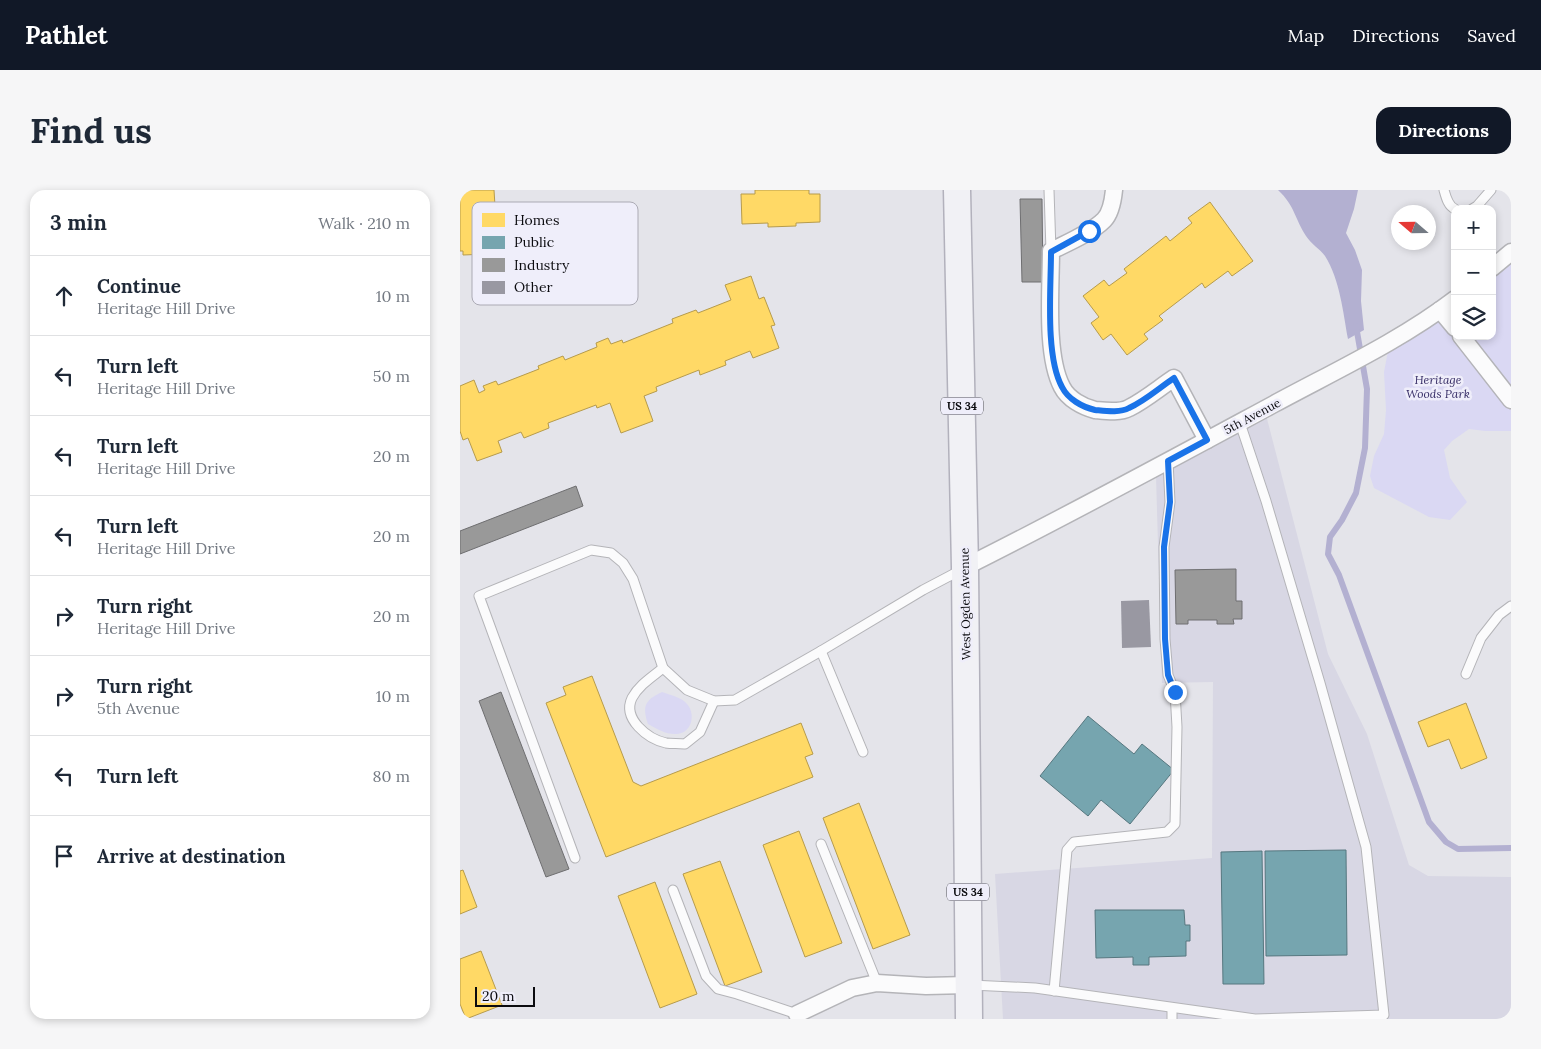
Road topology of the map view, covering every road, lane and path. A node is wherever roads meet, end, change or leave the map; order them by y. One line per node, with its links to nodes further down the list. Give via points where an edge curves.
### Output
1 (957, 190): 19 (main road, West Ogden Avenue / US 34)
2 (1049, 190): 8 (lane)
3 (1114, 190): 8 (street, via 1105,220)
4 (1444, 190): 7 (lane)
5 (1491, 190): 6 (lane)
6 (1478, 205)
7 (1451, 206)
8 (1051, 252): 17 (street, via 1051,338 1054,367 1062,388 1076,403 1110,411 1127,409 1174,378)
9 (1511, 252): 10 (street)
10 (1496, 265)
11 (1451, 302): 12 (street, 5th Avenue)
12 (1440, 310): 13 (street); 16 (street, 5th Avenue, via 1392,340)
13 (1451, 323)
14 (1464, 340): 15 (street)
15 (1511, 400)
16 (1240, 423): 17 (street, 5th Avenue); 36 (lane, via 1275,530 1366,847 1384,1015)
17 (1207, 440): 18 (street, 5th Avenue)
18 (1168, 461): 19 (street, 5th Avenue); 31 (lane, via 1170,502 1164,547 1165,639 1168,675 1175,692 1177,727 1175,824 1167,832 1074,842 1067,850)
19 (965, 567): 21 (lane); 30 (main road, West Ogden Avenue / US 34)
20 (1511, 606): 23 (lane, via 1481,638)
21 (821, 651): 24 (lane, via 735,700); 25 (lane)
22 (663, 668): 24 (lane, via 687,690); 24 (lane, via 641,686 631,700 631,716 641,731 665,743 686,744 700,732); 27 (lane, via 633,579 623,563 611,553 591,550 479,596)
23 (1466, 674)
24 (714, 701)
25 (863, 752)
26 (821, 844): 29 (lane)
27 (575, 858)
28 (673, 890): 33 (lane, via 706,976 718,990)
29 (877, 983): 30 (street); 33 (street, via 852,988)
30 (968, 985): 31 (lane); 34 (main road, West Ogden Avenue / US 34)
31 (1054, 992): 32 (lane)
32 (1172, 1008): 35 (lane); 36 (lane)
33 (796, 1016)
34 (969, 1019)
35 (1172, 1019)
36 (1255, 1019)

